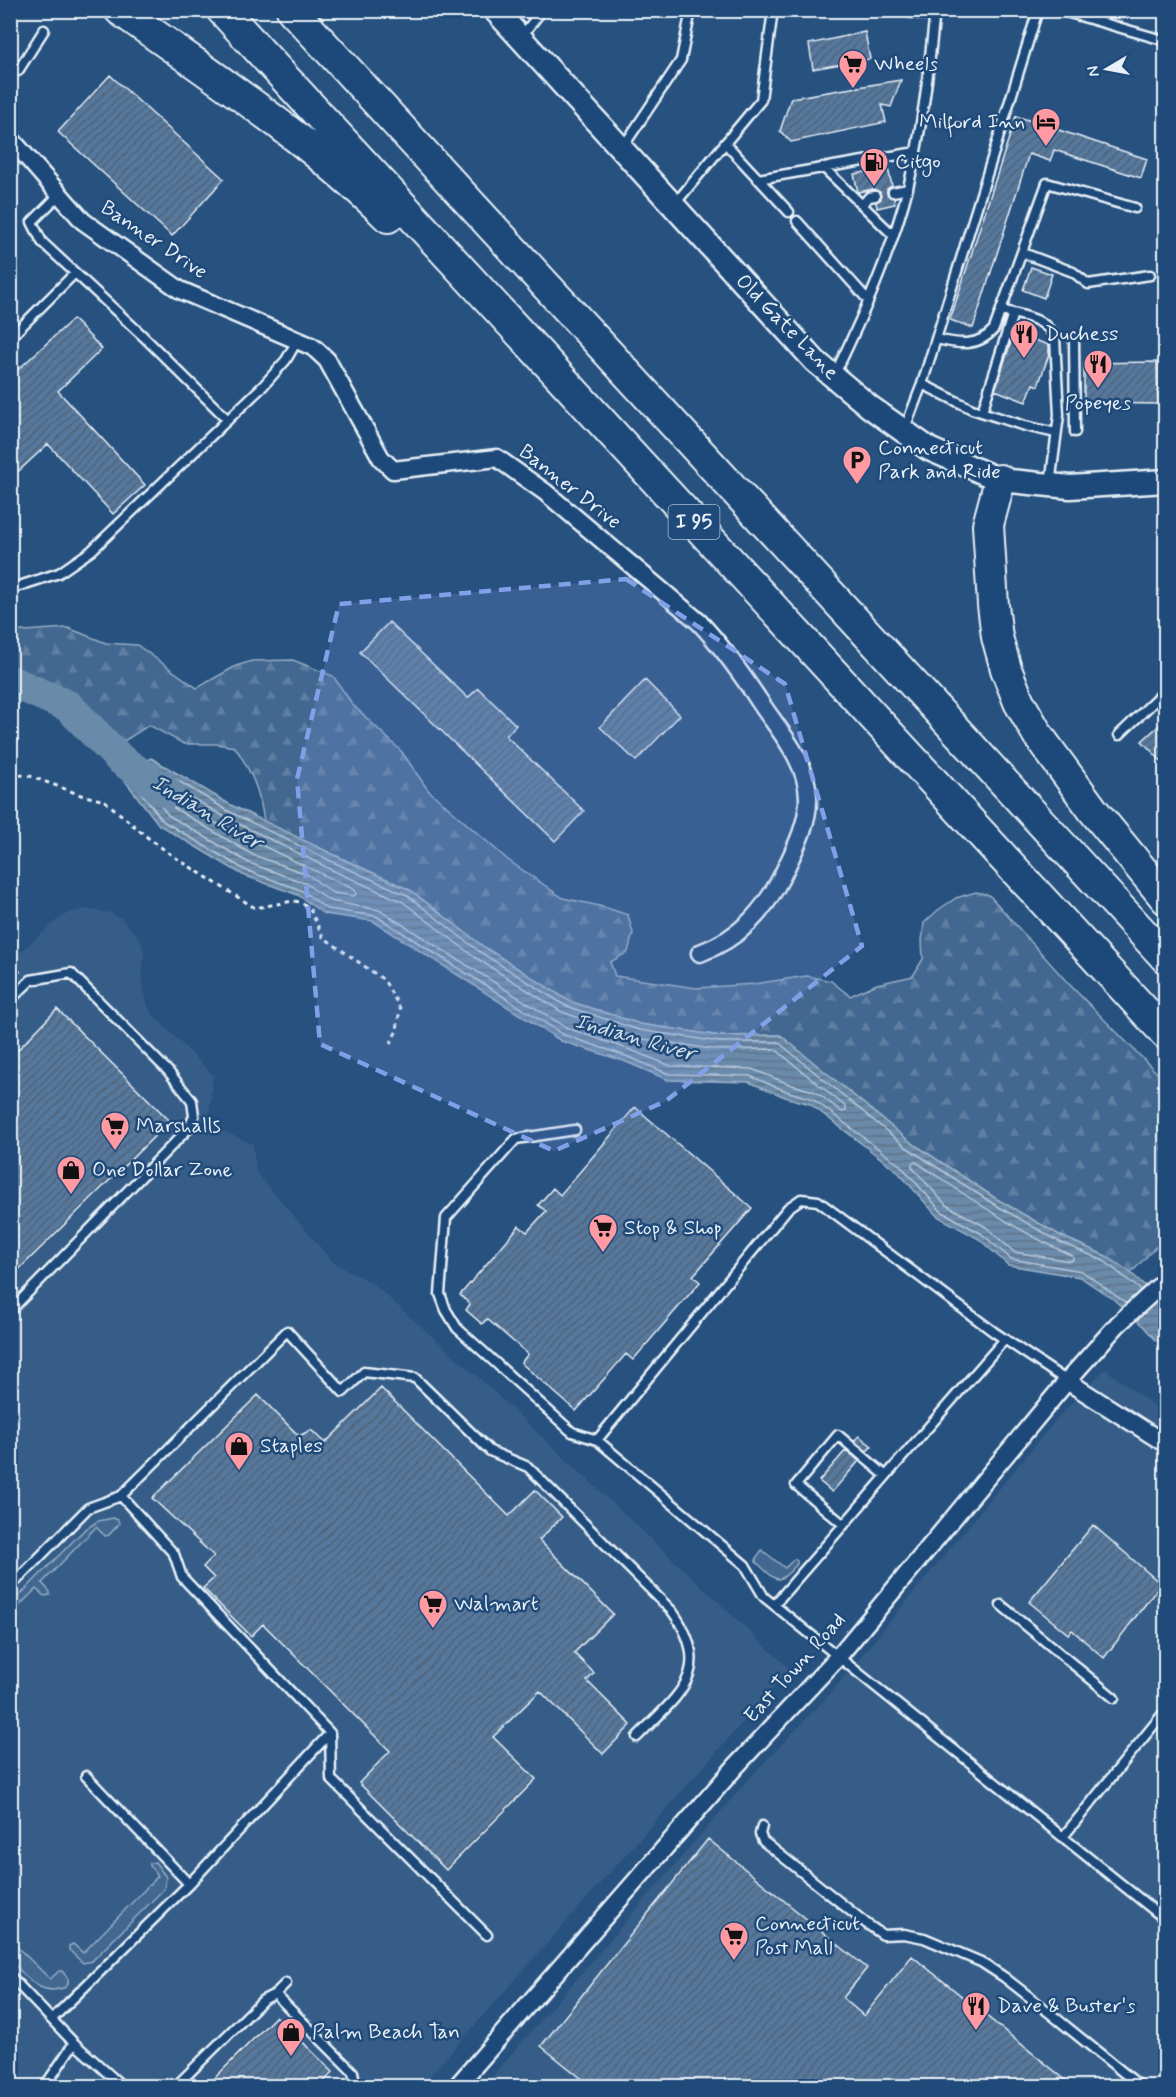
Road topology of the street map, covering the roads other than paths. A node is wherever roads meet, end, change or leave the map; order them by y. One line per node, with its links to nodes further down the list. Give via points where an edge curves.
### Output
1 (120, 10): 51 (highway, via 276,121 370,200)
2 (222, 10): 51 (highway, I 95)
3 (292, 10): 60 (highway, I 95)
4 (495, 10): 13 (main road, Old Gate Lane)
5 (542, 10): 13 (lane)
6 (691, 10): 18 (lane, via 681,60)
7 (773, 10): 17 (lane, via 760,100)
8 (894, 10): 11 (lane)
9 (1038, 10): 42 (lane)
10 (1059, 10): 14 (lane)
11 (935, 13): 19 (lane)
12 (44, 30): 15 (lane, via 18,71)
13 (520, 39): 18 (main road, Old Gate Lane)
14 (1166, 41)
15 (10, 66)
16 (10, 138): 26 (street, Banner Drive)
17 (725, 143): 23 (lane); 29 (lane)
18 (621, 150): 29 (main road, Old Gate Lane)
19 (916, 152): 20 (lane); 24 (lane)
20 (862, 161): 21 (lane); 22 (lane)
21 (823, 168): 23 (lane); 28 (lane)
22 (864, 172)
23 (758, 178): 31 (lane)
24 (908, 189): 25 (lane); 33 (lane)
25 (893, 192)
26 (60, 194): 35 (lane, via 32,222 42,242); 43 (street, Banner Drive, via 83,221 180,290)
27 (870, 194): 28 (lane)
28 (862, 205): 33 (lane)
29 (672, 207): 44 (main road, Old Gate Lane)
30 (1135, 208): 34 (lane, via 1047,183)
31 (789, 212)
32 (797, 221): 37 (lane)
33 (893, 235): 37 (lane)
34 (1023, 253): 36 (lane, via 1073,272 1088,284); 38 (lane)
35 (75, 273): 40 (lane); 47 (lane)
36 (1150, 275)
37 (868, 300): 44 (lane)
38 (1001, 310): 39 (lane); 42 (lane, via 986,339 972,343)
39 (1013, 313): 46 (lane); 50 (lane, via 1044,322 1055,338 1059,415)
40 (10, 338)
41 (1074, 338): 49 (lane)
42 (936, 339): 45 (lane)
43 (297, 340): 47 (lane, via 285,360); 59 (street, Banner Drive, via 327,360 381,458 393,470 497,458 545,492 706,629 792,749 807,784 808,799 794,852 759,912 739,933)
44 (834, 377): 48 (main road, Old Gate Lane)
45 (922, 384): 46 (lane); 48 (lane)
46 (982, 412): 50 (lane)
47 (228, 420): 55 (lane, via 91,551 59,573)
48 (904, 431): 52 (main road, Old Gate Lane, via 929,449)
49 (1075, 432)
50 (1056, 433): 54 (lane)
51 (628, 451): 62 (highway, I 95)
52 (1000, 480): 54 (main road, Old Gate Lane); 58 (highway, via 988,525 997,637 1006,669 1038,735)
53 (1162, 484): 54 (main road, Old Gate Lane)
54 (1050, 485)
55 (10, 589)
56 (1166, 690): 57 (lane)
57 (1119, 735)
58 (1166, 899)
59 (700, 954)
60 (1166, 958)
61 (10, 1000): 65 (lane, via 31,980 71,973 168,1071 192,1101 194,1116 189,1128)
62 (1166, 1034)
63 (575, 1130): 68 (lane, via 516,1139 446,1218 440,1294 457,1328 572,1432)
64 (1166, 1280): 67 (street, East Town Road, via 1118,1324)
65 (10, 1311)
66 (1005, 1340): 67 (lane); 68 (lane, via 818,1201 801,1199 788,1208); 70 (lane)
67 (1067, 1381): 69 (street); 76 (street, East Town Road)
68 (597, 1440): 74 (lane, via 745,1565 764,1597)
69 (1166, 1444)
70 (886, 1476): 72 (lane); 72 (lane, via 838,1435 796,1485)
71 (121, 1496): 73 (lane, via 88,1508); 79 (lane, via 174,1554 182,1577); 80 (lane, via 287,1331 343,1392 364,1372 415,1378 490,1451 528,1467 683,1626 692,1657 691,1673 679,1693)
72 (844, 1525): 74 (lane)
73 (10, 1587)
74 (774, 1605): 76 (lane)
75 (1001, 1605): 77 (lane)
76 (838, 1657): 83 (lane); 96 (street, East Town Road, via 736,1766)
77 (1114, 1698)
78 (1166, 1710): 83 (lane)
79 (330, 1733): 84 (lane); 86 (lane, via 331,1779)
80 (637, 1737)
81 (86, 1776): 84 (lane)
82 (762, 1826): 97 (lane, via 763,1841 867,1924 883,1935 924,1938 981,1962)
83 (1064, 1837): 85 (lane)
84 (189, 1884): 90 (lane)
85 (1166, 1920)
86 (487, 1935)
87 (10, 1976): 90 (lane)
88 (286, 1983): 89 (lane)
89 (275, 1994): 94 (lane, via 263,2000); 95 (lane, via 353,2072)
90 (52, 2019): 91 (lane)
91 (74, 2043): 92 (lane); 93 (lane)
92 (45, 2086)
93 (122, 2086)
94 (176, 2086)
95 (353, 2086)
96 (458, 2086)
97 (1140, 2086)

